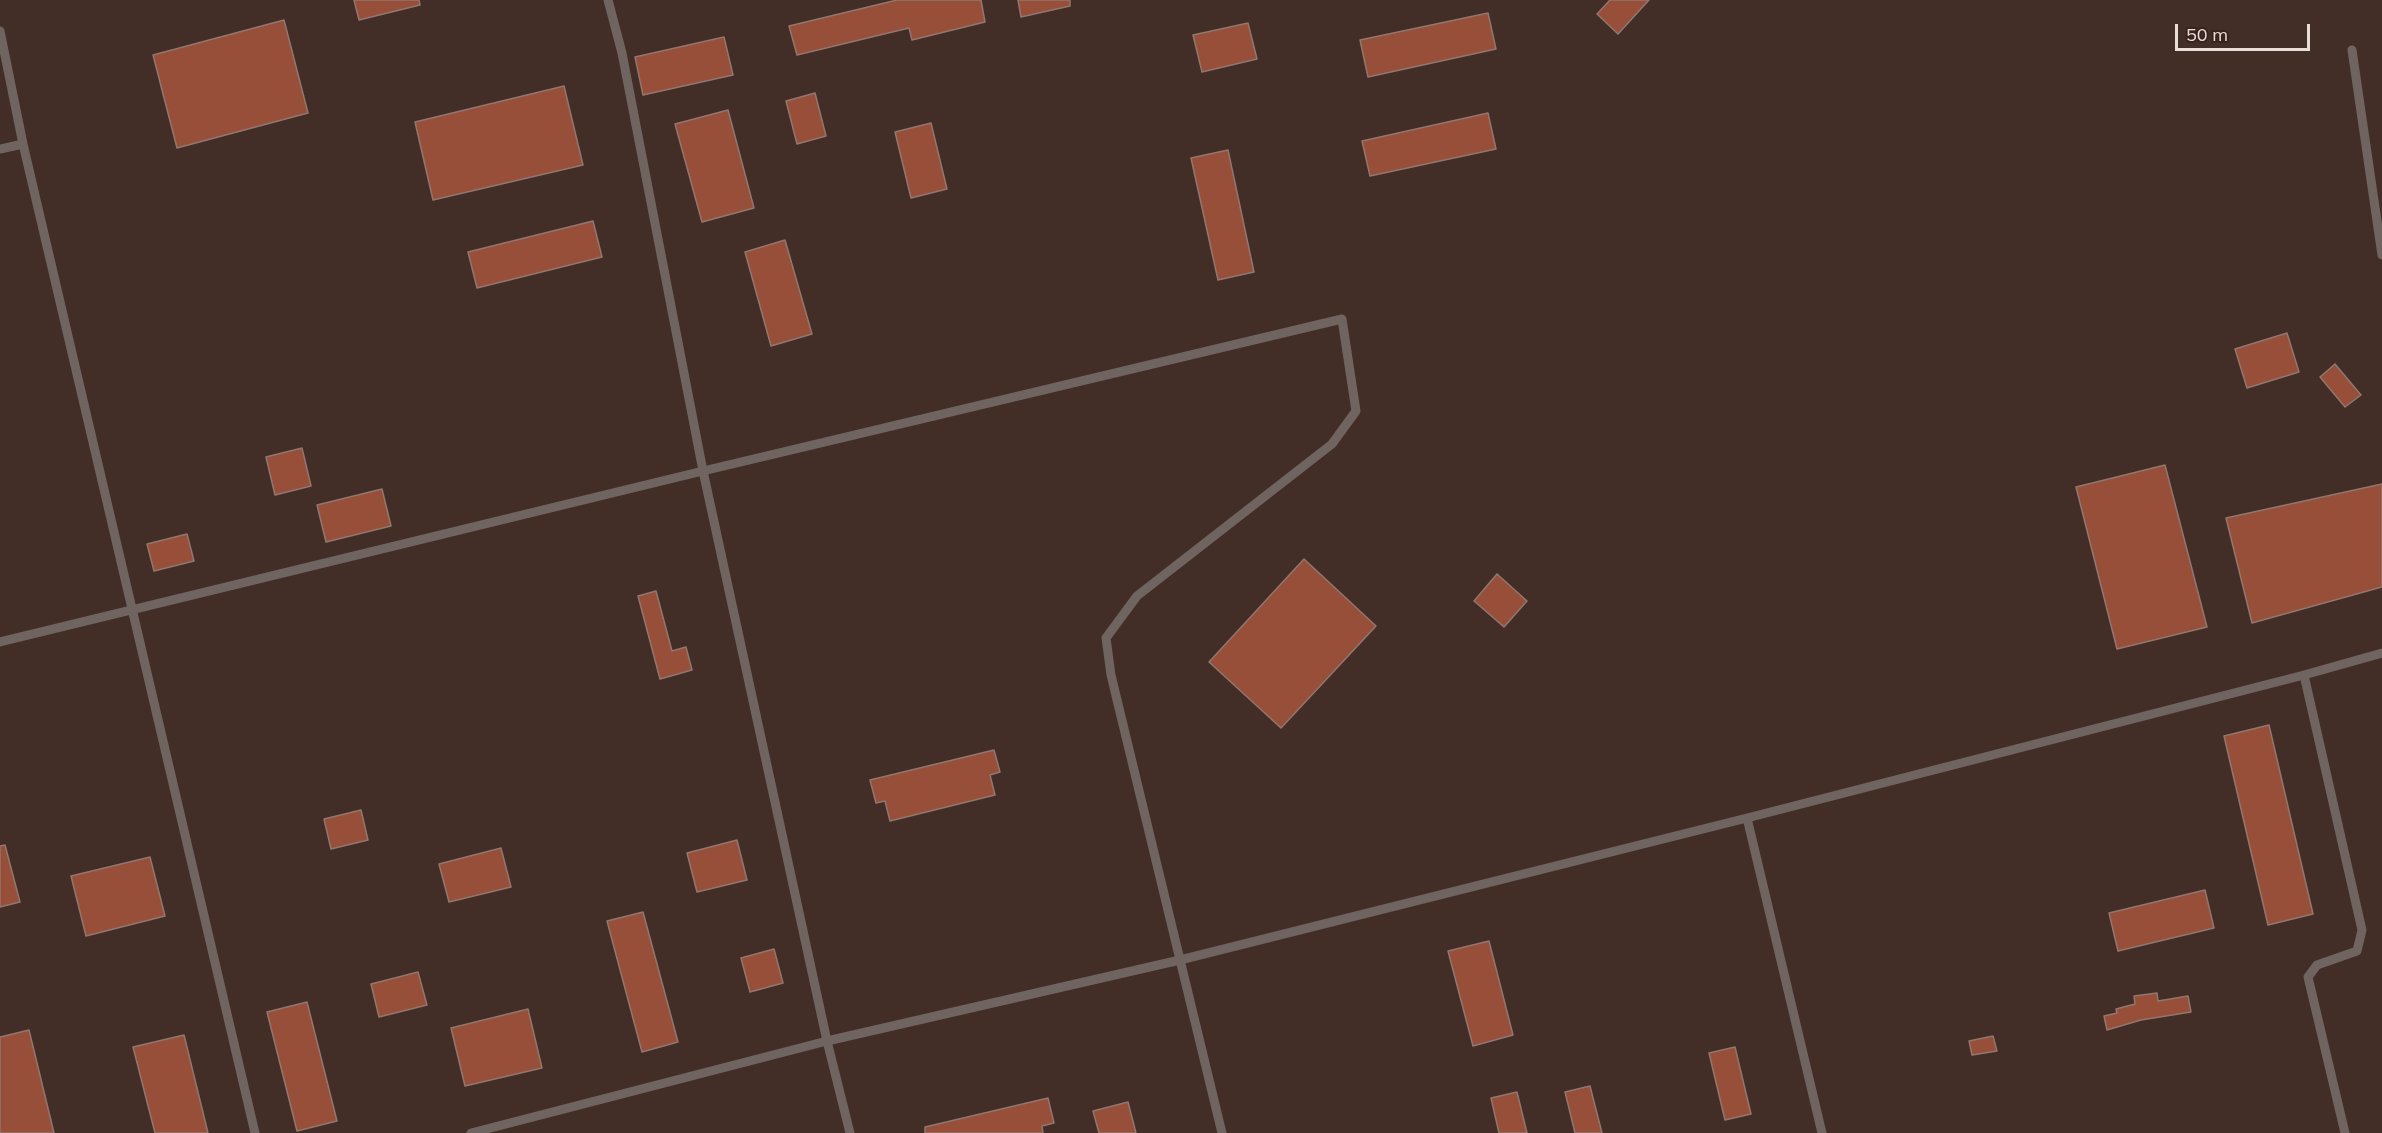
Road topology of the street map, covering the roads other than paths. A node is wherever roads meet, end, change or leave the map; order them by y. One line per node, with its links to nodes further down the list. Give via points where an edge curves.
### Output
1 (608, 0): 7 (lane, via 622,53)
2 (0, 31): 4 (lane)
3 (2352, 50): 6 (lane)
4 (23, 144): 5 (lane); 8 (lane)
5 (0, 149)
6 (2382, 255)
7 (703, 471): 8 (lane); 13 (lane, via 1342,319 1356,411 1338,436 1137,596 1106,638 1111,675); 14 (lane)
8 (132, 610): 9 (lane); 15 (lane)
9 (0, 642)
10 (2382, 653): 11 (lane)
11 (2304, 675): 12 (lane); 20 (lane, via 2362,930 2357,951 2317,965 2308,977)
12 (1747, 818): 13 (lane); 19 (lane)
13 (1180, 960): 14 (lane); 18 (lane)
14 (827, 1041): 16 (lane); 17 (lane)
15 (255, 1133)
16 (471, 1133)
17 (850, 1133)
18 (1222, 1133)
19 (1822, 1133)
20 (2345, 1133)

